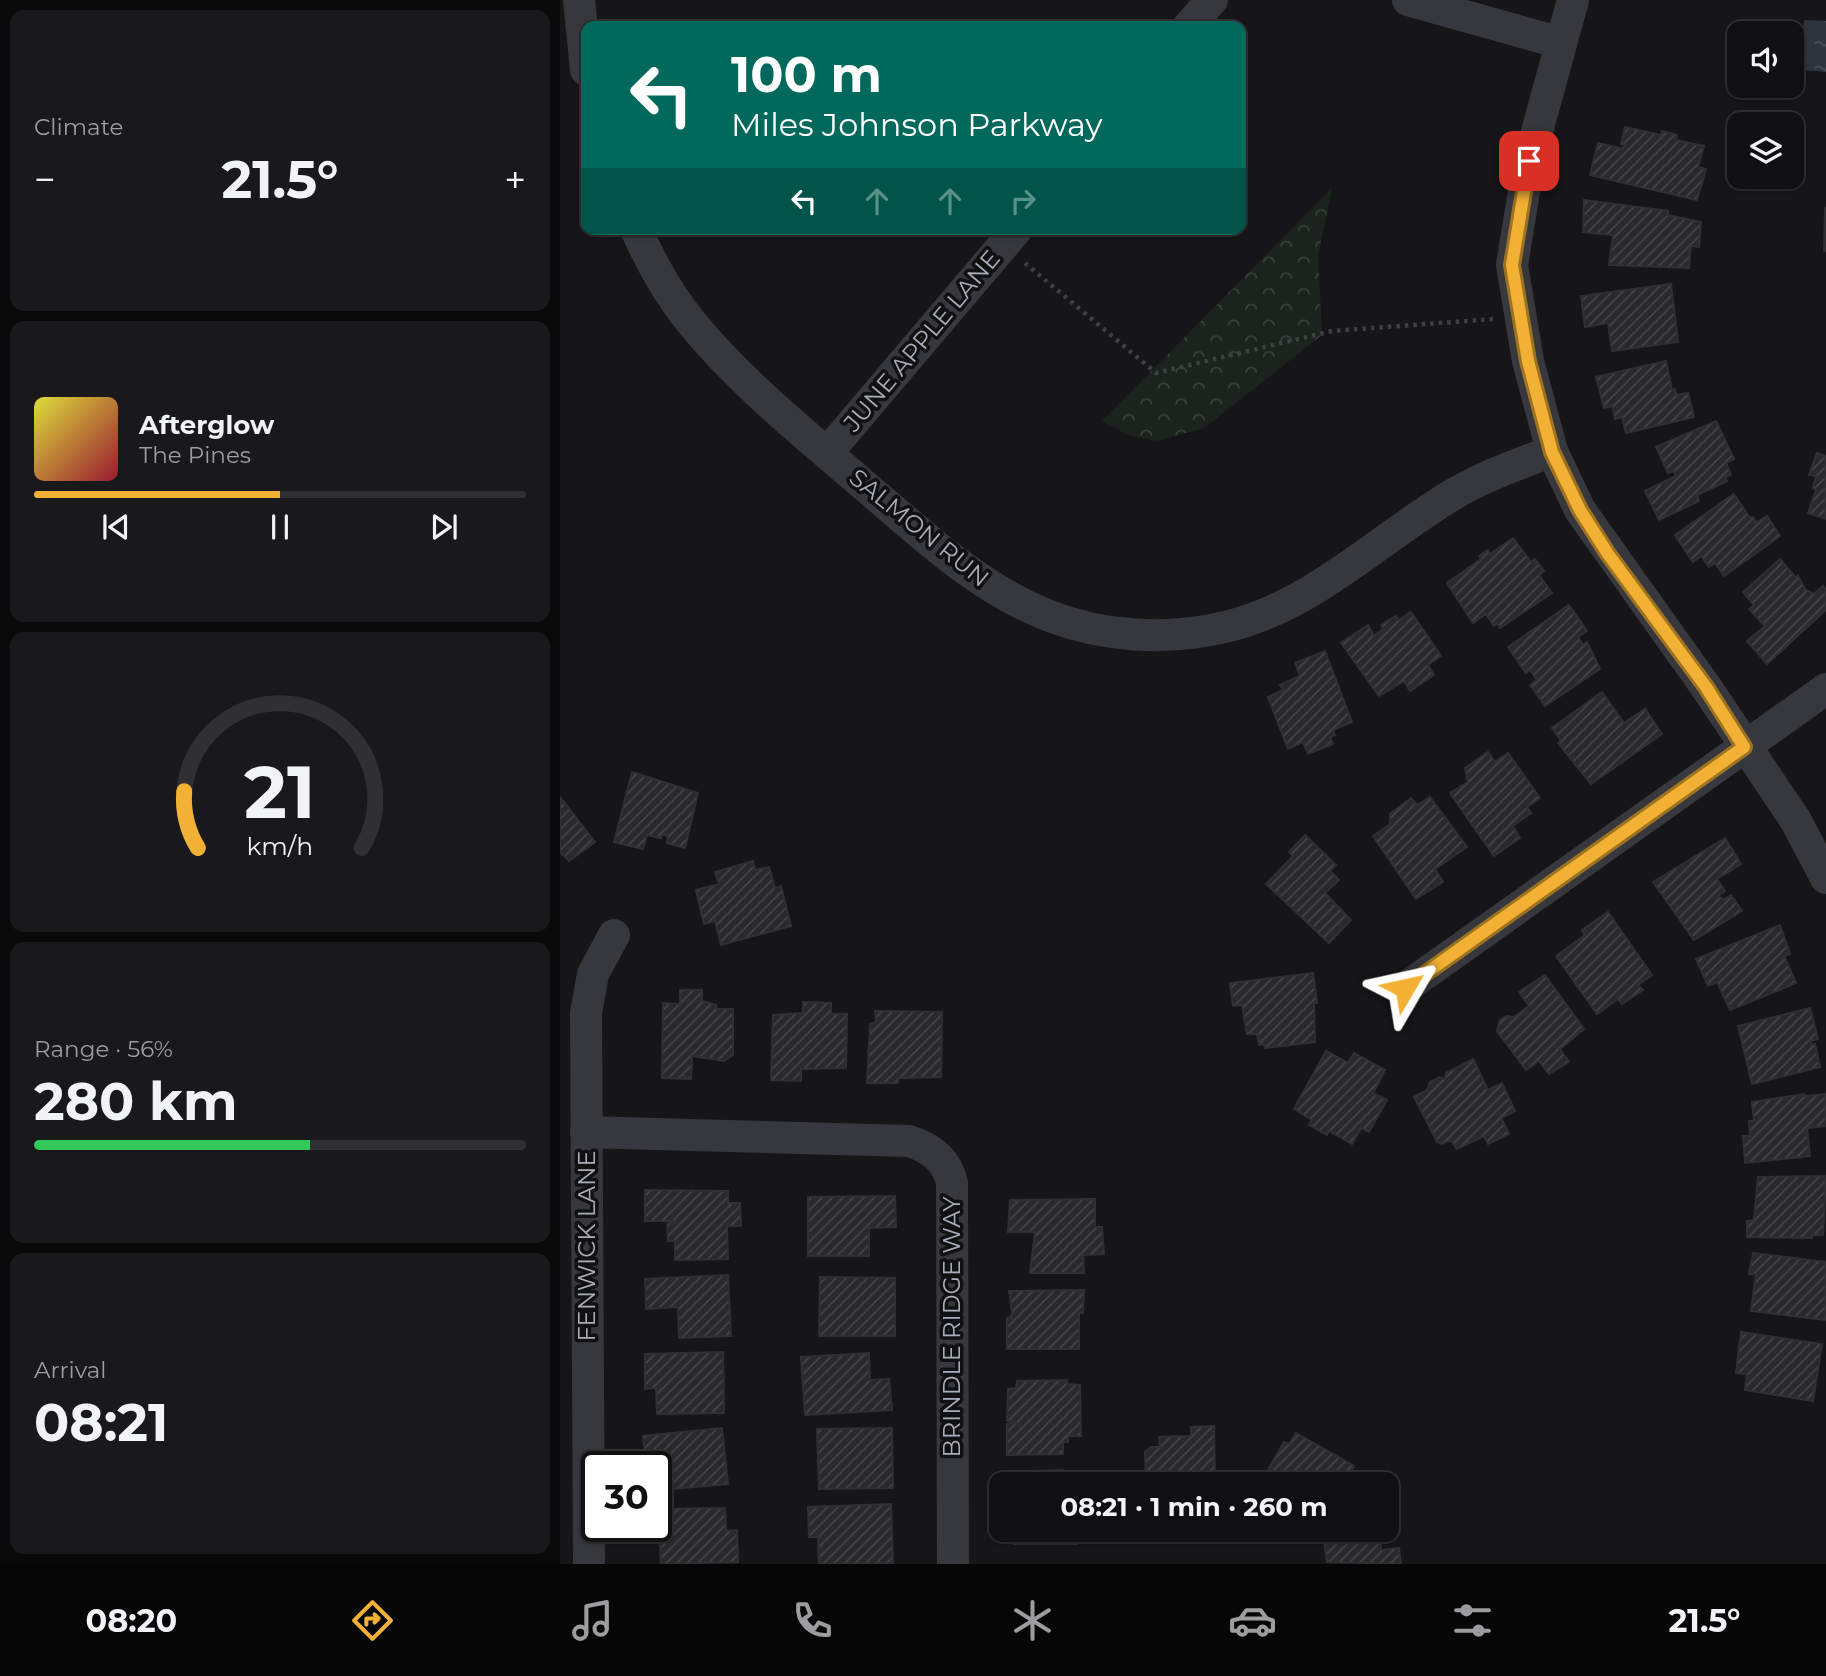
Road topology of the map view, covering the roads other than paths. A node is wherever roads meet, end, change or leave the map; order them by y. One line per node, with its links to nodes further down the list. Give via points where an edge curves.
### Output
1 (579, 0): 5 (street)
2 (1212, 0): 6 (street)
3 (1408, 0): 7 (street)
4 (1573, 0): 7 (street)
5 (581, 21)
6 (1193, 21)
7 (1561, 43): 10 (street, via 1529,161 1512,265 1528,361)
8 (640, 235): 11 (street, SALMON RUN, via 690,321)
9 (1012, 235): 11 (street, JUNE APPLE LANE)
10 (1552, 452): 11 (street, SALMON RUN, via 1490,475 1449,497 1289,603 1225,627 1136,636 1048,615 972,576); 13 (street, via 1608,554)
11 (827, 453)
12 (1826, 689): 13 (street)
13 (1744, 747): 14 (street, via 1796,821); 16 (street)
14 (1826, 878)
15 (614, 935): 17 (street, FENWICK LANE, via 593,974 586,1013)
16 (1405, 988)
17 (586, 1132): 18 (street, FENWICK LANE); 19 (street, BRINDLE RIDGE WAY, via 909,1141 926,1146 943,1161 952,1183)
18 (589, 1564)
19 (953, 1564)

